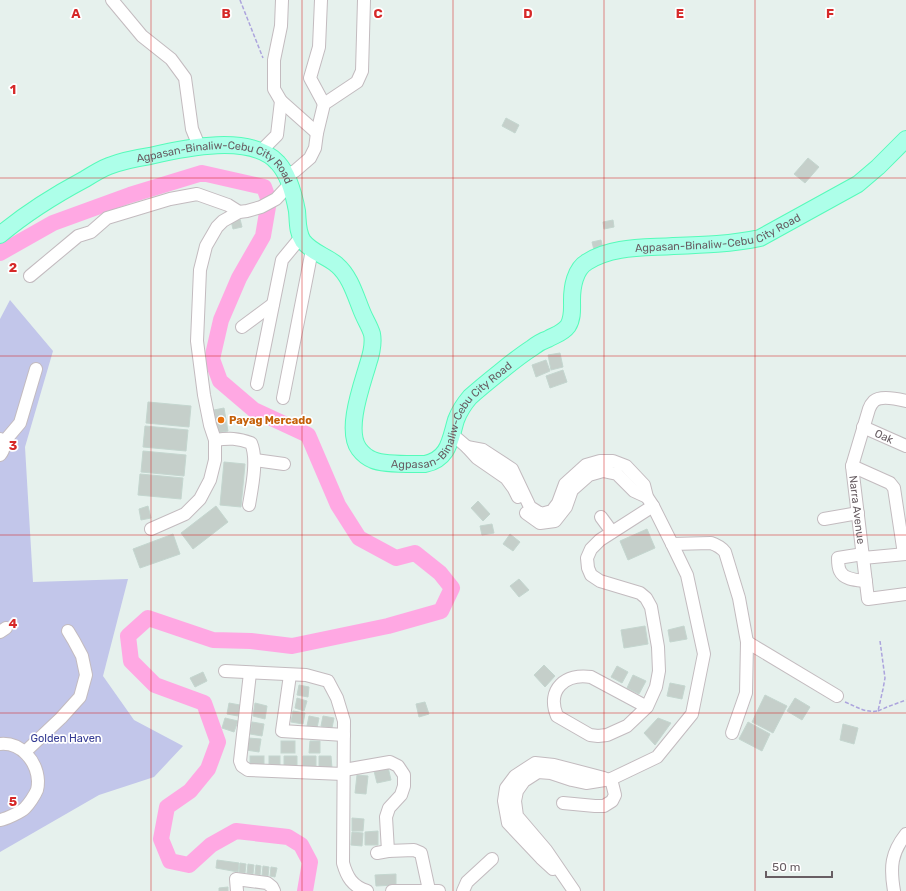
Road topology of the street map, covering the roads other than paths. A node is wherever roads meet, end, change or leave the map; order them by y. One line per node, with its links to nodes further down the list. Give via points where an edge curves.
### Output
1 (112, 0): 9 (street, via 142,36 171,60 185,78 192,129)
2 (321, 0): 6 (street, via 319,46 310,78)
3 (364, 0): 6 (street, via 362,71 357,82)
4 (281, 1): 5 (street, via 281,26 274,60 274,89)
5 (281, 101): 7 (street); 10 (street, via 278,135)
6 (324, 104): 7 (street)
7 (317, 133): 11 (street, via 315,148 310,158 295,171)
8 (906, 138): 24 (main road, Agpasan-Binaliw-Cebu City Road, via 858,184 760,238 729,243 634,248 602,254 585,263 573,288 571,320 567,327 560,334 532,347 480,388 461,409)
9 (199, 146): 10 (main road, Agpasan-Binaliw-Cebu City Road, via 230,145); 13 (main road, Agpasan-Binaliw-Cebu City Road, via 109,166 72,185)
10 (261, 151): 11 (main road, Agpasan-Binaliw-Cebu City Road, via 278,163)
11 (290, 186): 12 (street, via 276,203 262,211); 14 (main road, Agpasan-Binaliw-Cebu City Road)
12 (243, 212): 16 (street, via 197,194 170,199 107,218 91,232 78,236); 25 (street, via 223,221 217,227 206,246 200,270 197,341 204,395)
13 (0, 234)
14 (301, 237): 15 (main road, Agpasan-Binaliw-Cebu City Road); 17 (street, via 282,260)
15 (312, 250): 21 (street); 24 (main road, Agpasan-Binaliw-Cebu City Road, via 337,264 345,272 372,334 372,353 355,413 354,432 359,448 373,460 384,463 425,464 442,456)
16 (30, 276)
17 (273, 304): 18 (street); 20 (street)
18 (242, 327)
19 (36, 370): 26 (street, via 20,423)
20 (257, 384)
21 (283, 398)
22 (906, 401): 23 (street, Narra Avenue, via 888,398 873,401)
23 (863, 427): 27 (street, Oak); 31 (street, Narra Avenue)
24 (452, 435): 32 (street, via 467,447 483,450 509,473 530,507 540,514 552,511 565,484 586,465 600,461 613,461 626,466 644,485)
25 (215, 440): 29 (street, via 241,439 251,443); 37 (street, via 215,460 210,480 200,499 185,514)
26 (2, 441): 28 (street, via 4,446)
27 (906, 446)
28 (0, 455)
29 (255, 460): 30 (street); 33 (street)
30 (284, 464)
31 (852, 466): 34 (street, Narra Avenue); 40 (street, via 890,483 894,488)
32 (650, 502): 38 (street); 39 (street)
33 (249, 505)
34 (858, 513): 36 (street); 41 (street, Narra Avenue)
35 (601, 517): 38 (street)
36 (824, 519)
37 (152, 528)
38 (612, 532): 50 (street, via 591,549 587,558 588,568 591,575 600,581 640,593 651,607 659,671 656,687)
39 (672, 544): 45 (street, via 711,543 725,552 739,598); 56 (street, via 687,575 704,654 692,714 657,757)
40 (905, 554): 41 (street)
41 (863, 556): 42 (street, Narra Avenue); 42 (street, via 838,558 839,570 851,579)
42 (866, 581): 43 (street, Narra Avenue, via 868,599)
43 (906, 594)
44 (68, 631): 54 (street, via 82,656 86,675 80,697)
45 (747, 642): 49 (street); 51 (street, via 746,693)
46 (225, 671): 47 (street)
47 (250, 673): 48 (street); 55 (street, via 240,761 242,766 248,770)
48 (290, 675): 52 (street, via 306,675 328,681 337,698 344,721); 52 (street, via 282,731)
49 (837, 696)
50 (646, 707): 50 (street, via 627,726 607,735 590,735 557,716 555,692 567,680 577,676 591,677)
51 (732, 733)
52 (344, 735): 55 (street)
53 (0, 744): 54 (street, via 8,743)
54 (25, 752): 58 (street, via 38,773 38,788 24,809)
55 (344, 772): 64 (street, via 343,863 352,882); 66 (street, via 390,762 398,766 404,775 404,786 386,817 383,852 414,850 421,853)
56 (611, 779): 57 (street, via 615,794 612,801 604,806); 61 (street, via 535,763 515,776 506,788 504,801 508,823)
57 (563, 803)
58 (0, 820)
59 (906, 834): 68 (street, via 898,844 892,862)
60 (492, 859): 67 (street, via 467,882)
61 (572, 888)
62 (237, 891): 63 (street, via 236,879 267,883)
63 (274, 891)
64 (367, 891)
65 (392, 891): 66 (street)
66 (434, 891)
67 (463, 891)
68 (894, 891)

